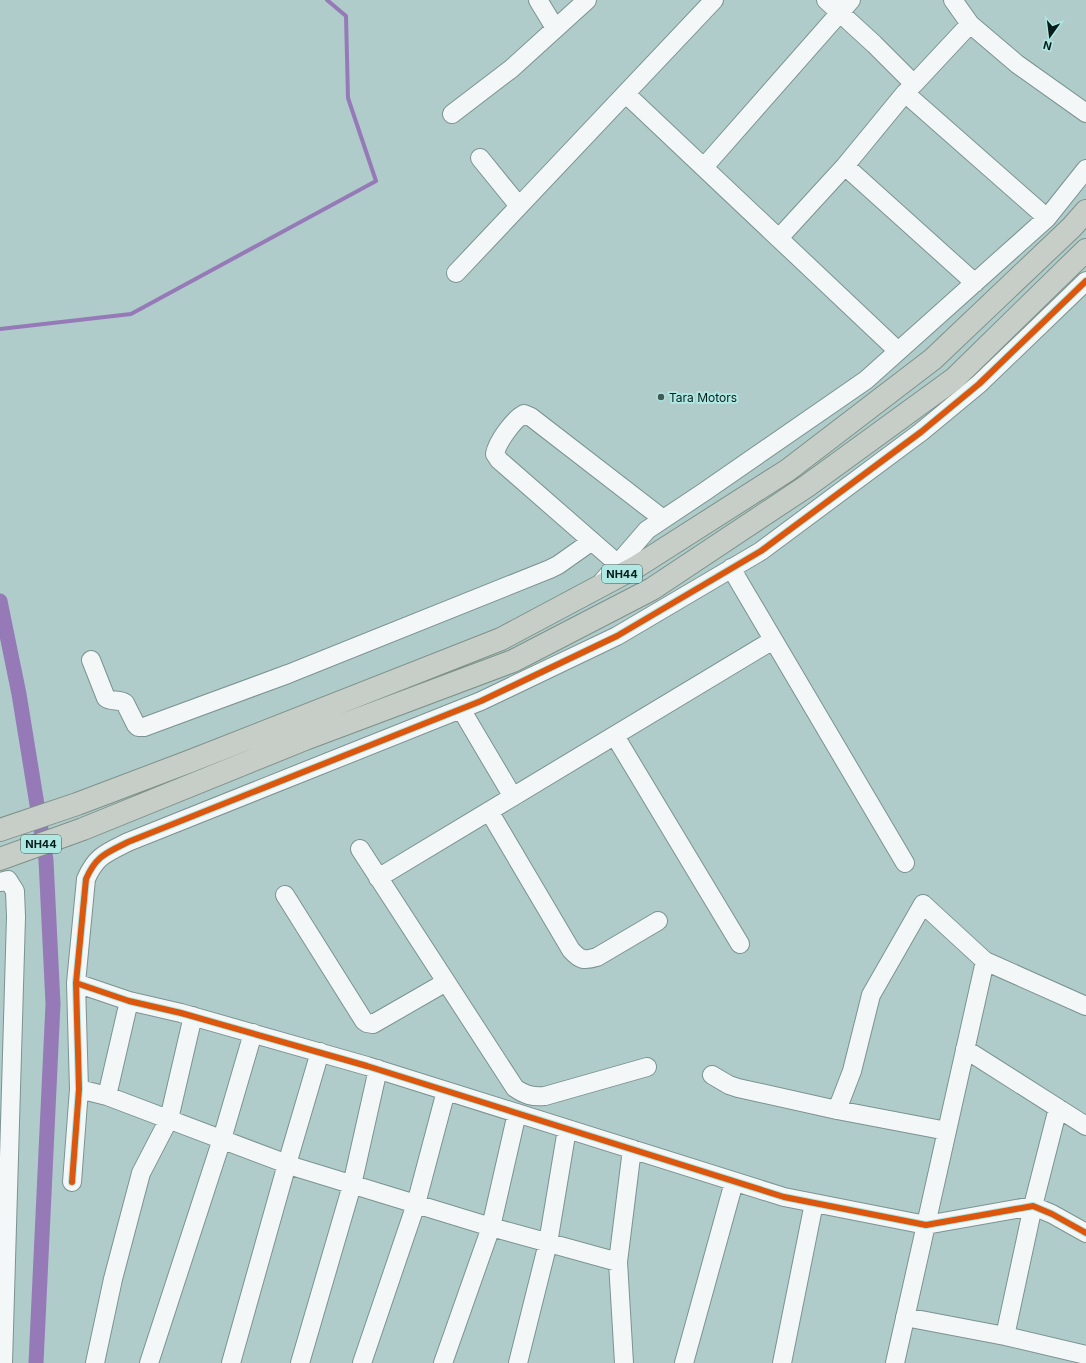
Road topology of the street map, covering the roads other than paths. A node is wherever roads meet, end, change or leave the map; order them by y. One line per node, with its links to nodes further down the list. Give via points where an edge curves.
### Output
1 (538, 0): 8 (street)
2 (587, 0): 8 (street)
3 (714, 0): 10 (street)
4 (826, 0): 6 (street)
5 (954, 0): 7 (street)
6 (846, 6): 9 (street); 15 (street)
7 (970, 24): 9 (street); 11 (street, via 1017,64)
8 (556, 28): 12 (street, via 511,69)
9 (910, 88): 14 (street); 19 (street)
10 (626, 94): 15 (street); 17 (street)
11 (1086, 113)
12 (452, 114)
13 (480, 158): 17 (street)
14 (845, 166): 20 (street); 24 (street)
15 (704, 167): 20 (street)
16 (1086, 169): 19 (street)
17 (519, 206): 22 (street)
18 (1086, 212): 30 (highway, NH44, via 933,359 788,470 636,567)
19 (1047, 218): 24 (street)
20 (779, 238): 25 (street)
21 (1086, 250): 39 (highway, NH44, via 954,379 807,486 652,589 514,661 305,739 83,829)
22 (456, 273)
23 (1086, 281): 29 (street, via 979,384 921,432 765,548)
24 (975, 283): 25 (street)
25 (898, 351): 26 (street, via 866,380)
26 (663, 520): 27 (street, via 532,417 524,414 496,446 494,454); 28 (street, via 647,530)
27 (592, 541): 28 (street); 32 (street, via 550,569 288,674 144,727 136,725 125,703 106,698)
28 (618, 564): 30 (street)
29 (731, 568): 31 (street); 33 (street, via 617,636)
30 (597, 587): 37 (highway, NH44, via 501,639 188,762)
31 (773, 640): 34 (street); 40 (street)
32 (91, 660)
33 (461, 709): 35 (street); 49 (street, via 128,842 100,857 91,867 86,879)
34 (615, 736): 35 (street); 45 (street)
35 (513, 797): 36 (street)
36 (489, 811): 41 (street); 44 (street, via 571,950 577,956 587,960 597,957)
37 (0, 830)
38 (360, 849): 41 (street)
39 (0, 859)
40 (905, 863)
41 (378, 878): 48 (street)
42 (0, 882): 47 (street, via 8,880 15,891)
43 (285, 895): 48 (street, via 367,1024 373,1024)
44 (658, 921)
45 (740, 944)
46 (985, 961): 51 (street); 55 (street); 64 (street, via 923,904 871,995 852,1071)
47 (8, 962): 54 (street)
48 (446, 982): 57 (street, via 509,1080 525,1095 545,1096)
49 (76, 983): 50 (street); 60 (street)
50 (129, 1001): 52 (street); 62 (street)
51 (1086, 1006)
52 (193, 1016): 53 (street); 66 (street)
53 (253, 1033): 56 (street); 71 (street)
54 (6, 1048): 67 (street)
55 (965, 1049): 63 (street); 70 (street)
56 (320, 1052): 58 (street); 73 (street)
57 (647, 1067)
58 (378, 1069): 61 (street); 76 (street)
59 (712, 1075): 64 (street, via 729,1086)
60 (79, 1089): 62 (street); 74 (street)
61 (446, 1091): 65 (street); 78 (street)
62 (107, 1096): 66 (street)
63 (1058, 1108): 68 (street); 79 (street)
64 (837, 1110): 70 (street)
65 (517, 1113): 69 (street); 82 (street)
66 (169, 1119): 71 (street); 91 (street, via 141,1173 113,1279)
67 (5, 1120): 80 (street)
68 (1086, 1126)
69 (567, 1129): 72 (street); 84 (street)
70 (947, 1131): 81 (street)
71 (222, 1139): 73 (street); 92 (street)
72 (632, 1149): 75 (street); 85 (street)
73 (287, 1164): 76 (street); 93 (street)
74 (72, 1182)
75 (734, 1182): 77 (street, via 784,1198); 99 (street)
76 (352, 1185): 78 (street); 94 (street)
77 (814, 1203): 81 (street); 100 (street)
78 (416, 1204): 82 (street); 95 (street)
79 (1033, 1206): 81 (street); 83 (street); 88 (street)
80 (3, 1209): 87 (street)
81 (926, 1225): 86 (street)
82 (491, 1227): 84 (street); 96 (street)
83 (1086, 1233)
84 (548, 1243): 85 (street); 97 (street)
85 (618, 1262): 98 (street)
86 (905, 1317): 88 (street); 101 (street)
87 (2, 1330): 90 (street)
88 (1005, 1336): 89 (street)
89 (1086, 1355)
90 (3, 1363)
91 (95, 1363)
92 (149, 1363)
93 (232, 1363)
94 (300, 1363)
95 (362, 1363)
96 (443, 1363)
97 (518, 1363)
98 (624, 1363)
99 (684, 1363)
100 (782, 1363)
101 (895, 1363)

